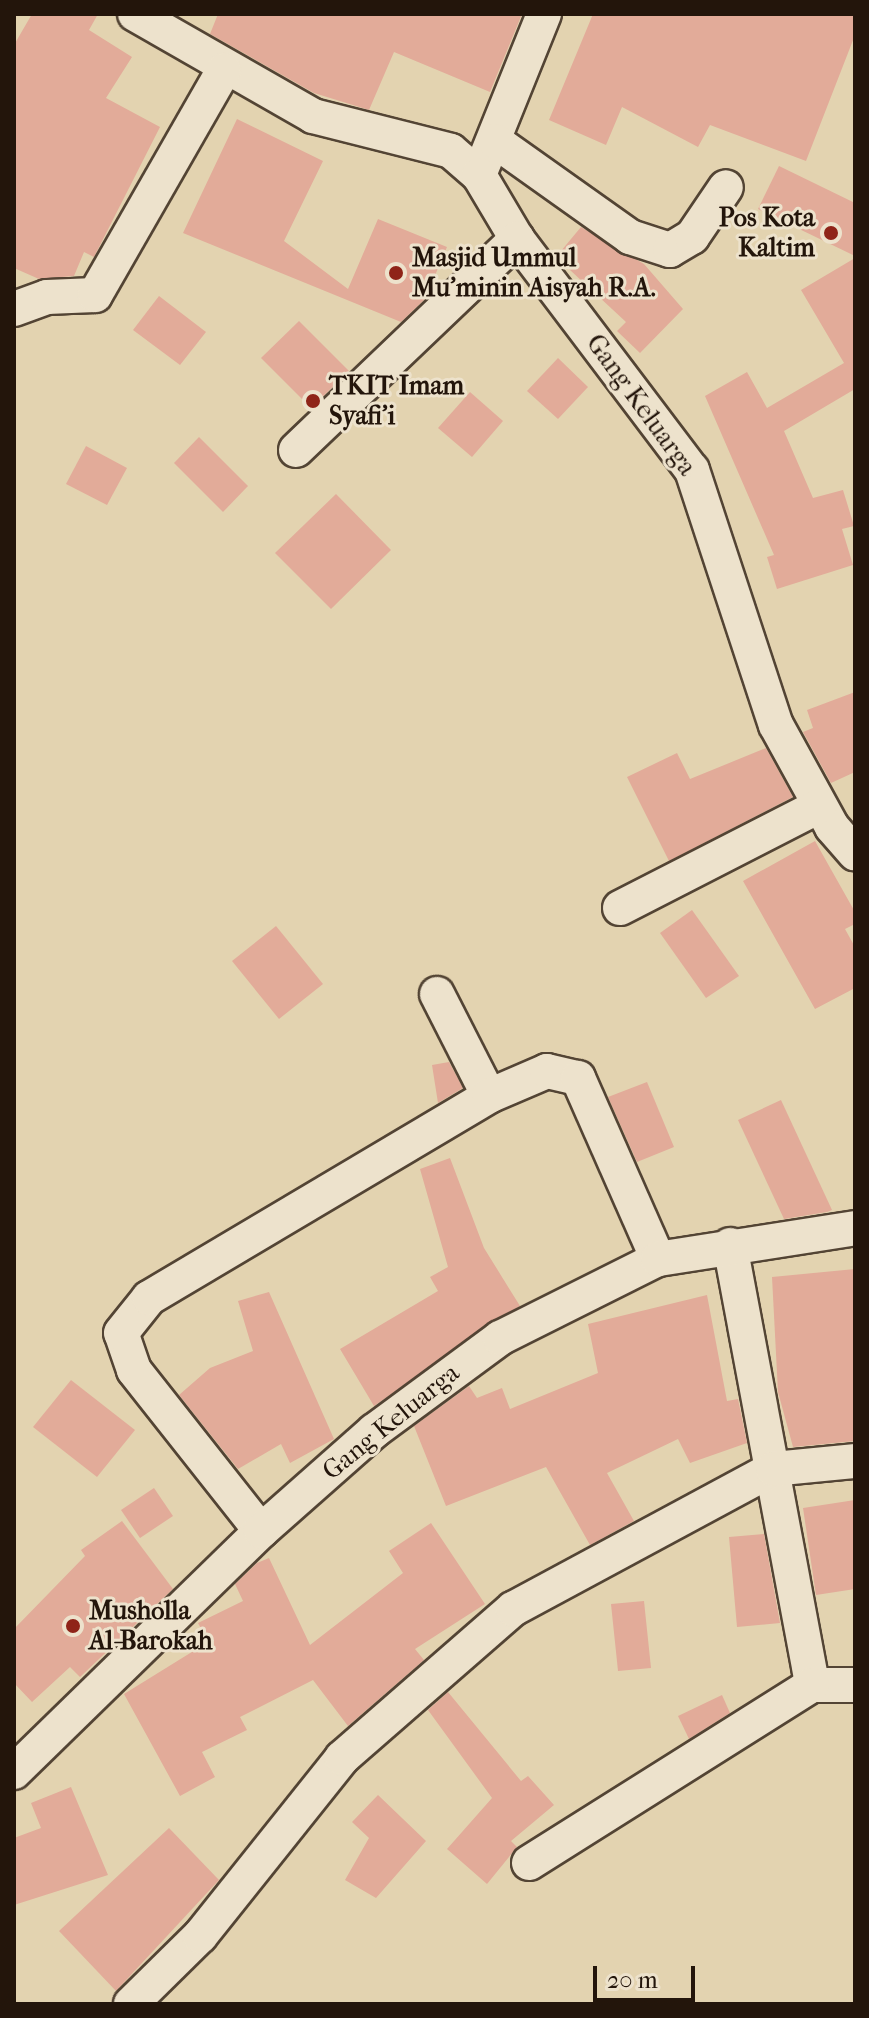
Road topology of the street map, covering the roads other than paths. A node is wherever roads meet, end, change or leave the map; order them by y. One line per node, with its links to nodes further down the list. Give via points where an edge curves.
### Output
1 (135, 14): 3 (street)
2 (544, 14): 4 (street)
3 (224, 70): 5 (street, via 313,116 451,151); 8 (street, via 95,295 47,297)
4 (495, 141): 5 (street); 6 (street, via 630,237 670,250 692,237)
5 (479, 175): 7 (street, Gang Keluarga)
6 (726, 187)
7 (517, 239): 9 (street); 10 (street, Gang Keluarga, via 692,470 776,725)
8 (14, 309)
9 (296, 450)
10 (835, 818): 11 (street, Gang Keluarga); 12 (street)
11 (855, 853)
12 (620, 908)
13 (437, 994): 14 (street)
14 (489, 1096): 17 (street, via 547,1071 578,1078); 20 (street, via 149,1298 128,1318 121,1333 134,1370)
15 (855, 1228): 16 (street, Gang Keluarga)
16 (730, 1245): 17 (street, Gang Keluarga); 19 (street)
17 (658, 1259): 20 (street, Gang Keluarga, via 489,1345 374,1431)
18 (855, 1461): 19 (street)
19 (773, 1469): 21 (street); 25 (street, via 513,1609 427,1680 342,1758 200,1936)
20 (261, 1531): 23 (street, Gang Keluarga)
21 (812, 1685): 22 (street); 24 (street)
22 (855, 1685)
23 (14, 1772)
24 (529, 1863)
25 (131, 2004)

